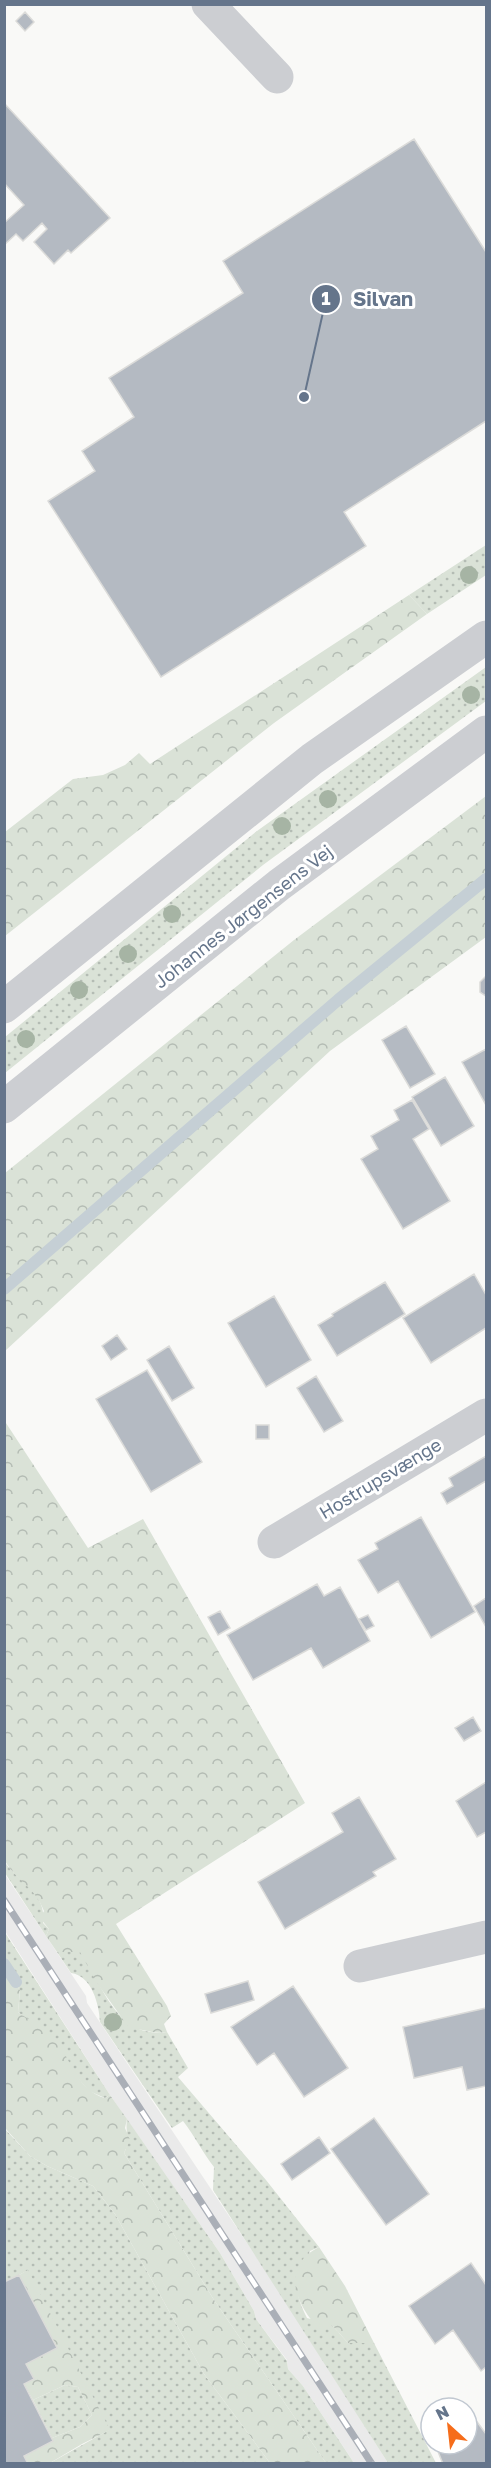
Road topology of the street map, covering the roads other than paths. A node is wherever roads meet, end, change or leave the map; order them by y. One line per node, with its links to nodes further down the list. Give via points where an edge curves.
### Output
1 (208, 4): 2 (street)
2 (277, 77)
3 (486, 638): 5 (street, via 312,759)
4 (486, 732): 6 (street, Johannes Jørgensens Vej, via 279,885)
5 (4, 1007)
6 (4, 1107)
7 (486, 1415): 8 (street, Hostrupsvænge)
8 (274, 1542)
9 (486, 1937): 10 (street)
10 (360, 1966)

